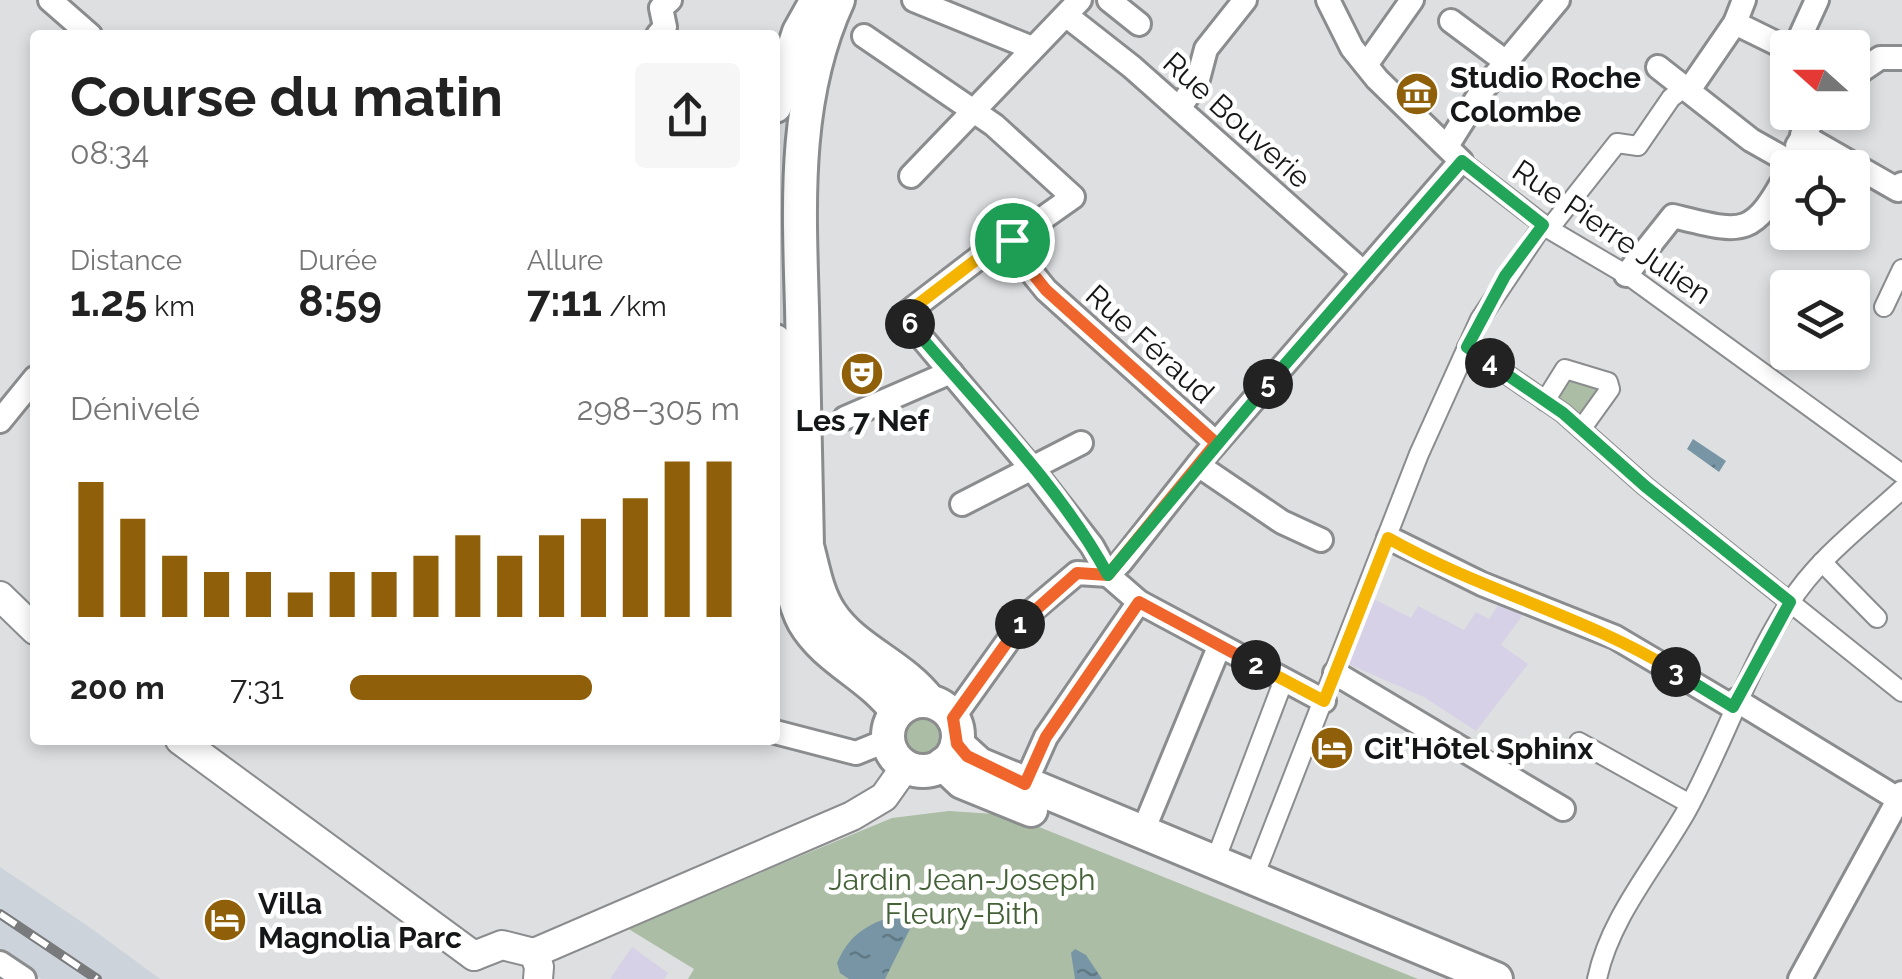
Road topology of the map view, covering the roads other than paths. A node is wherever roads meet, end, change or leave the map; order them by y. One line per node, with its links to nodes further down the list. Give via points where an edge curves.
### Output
1 (670, 0): 18 (street, via 661,8)
2 (817, 0): 29 (main road)
3 (838, 0): 76 (main road, via 804,106 807,546 828,612 915,682)
4 (914, 0): 22 (street)
5 (1109, 0): 16 (street)
6 (1245, 0): 31 (street, via 1206,49 1197,83)
7 (1328, 0): 25 (street, Rue Pierre Julien)
8 (1412, 0): 25 (street)
9 (1558, 0): 24 (street)
10 (1744, 0): 15 (street)
11 (1816, 0): 19 (street)
12 (61, 4): 17 (street)
13 (1074, 8): 22 (street); 31 (street, Rue Bouverie)
14 (1452, 21): 24 (street)
15 (1735, 23): 21 (street); 28 (street)
16 (1139, 24)
17 (85, 30)
18 (662, 30)
19 (1800, 30)
20 (864, 36): 30 (street)
21 (1770, 39)
22 (1032, 48): 30 (street)
23 (1902, 58): 26 (street)
24 (1506, 62): 35 (street)
25 (1366, 65): 35 (street, Rue Pierre Julien)
26 (1870, 65)
27 (1658, 67): 28 (street)
28 (1687, 88): 36 (street); 40 (street, via 1671,98 1638,146 1617,143 1602,156)
29 (780, 91)
30 (970, 108): 37 (street); 41 (street, via 1073,197)
31 (1179, 108): 43 (street, Rue Bouverie)
32 (1805, 130): 33 (street)
33 (1802, 135): 34 (street); 38 (street, via 1898,190)
34 (1796, 150)
35 (1454, 154): 40 (street, Rue Pierre Julien); 43 (street)
36 (1770, 154)
37 (911, 176)
38 (1902, 184)
39 (1770, 200): 44 (street, via 1757,222 1742,228 1672,216)
40 (1546, 227): 44 (street, Rue Pierre Julien); 46 (street, via 1505,276)
41 (1012, 240): 47 (street, via 1002,240 908,312 906,318); 54 (street, Rue Féraud, via 1046,290)
42 (1902, 269): 45 (street)
43 (1364, 272): 54 (street)
44 (1626, 276): 57 (street, Rue Pierre Julien)
45 (1884, 307)
46 (1467, 347): 49 (street); 61 (street)
47 (951, 372): 50 (street); 56 (street)
48 (30, 384): 51 (street)
49 (1545, 401): 52 (street); 52 (street, via 1566,369 1608,382 1610,389)
50 (844, 418)
51 (0, 420)
52 (1582, 428): 67 (street)
53 (1081, 443): 56 (street)
54 (1216, 443): 55 (street)
55 (1198, 465): 62 (street); 64 (street)
56 (1032, 470): 59 (street); 64 (street)
57 (1902, 474)
58 (1902, 489): 63 (street)
59 (962, 504)
60 (780, 527): 78 (main road, via 805,623 873,685)
61 (1388, 538): 71 (street); 75 (street, via 1627,643)
62 (1321, 540)
63 (1822, 562): 67 (street); 68 (street)
64 (1108, 575): 66 (street); 76 (street, via 1077,573 1026,616)
65 (0, 596): 69 (street)
66 (1139, 602): 70 (street); 81 (street, via 1046,737)
67 (1790, 602): 73 (street); 75 (street)
68 (1877, 618)
69 (30, 625)
70 (1219, 647): 72 (street); 85 (street)
71 (1335, 673): 74 (street); 84 (street)
72 (1283, 682): 74 (street); 86 (street)
73 (1902, 692)
74 (1324, 701): 87 (street)
75 (1734, 704): 82 (street); 83 (street)
76 (946, 732): 78 (main road, via 921,770); 78 (main road, via 912,702); 81 (main road, via 979,764); 92 (main road, via 962,782)
77 (780, 733): 78 (street, via 856,753)
78 (897, 739): 89 (street, via 884,797)
79 (1578, 742): 83 (street)
80 (186, 745): 90 (street)
81 (1025, 784): 85 (main road)
82 (1900, 796): 95 (street)
83 (1690, 804): 94 (street, via 1603,948)
84 (1563, 810)
85 (1143, 832): 86 (main road)
86 (1215, 861): 87 (main road)
87 (1254, 877): 93 (main road)
88 (0, 963): 91 (street)
89 (536, 966): 90 (street, via 502,945)
90 (475, 967)
91 (24, 979)
92 (1444, 979)
93 (1496, 979)
94 (1598, 979)
95 (1800, 979)

